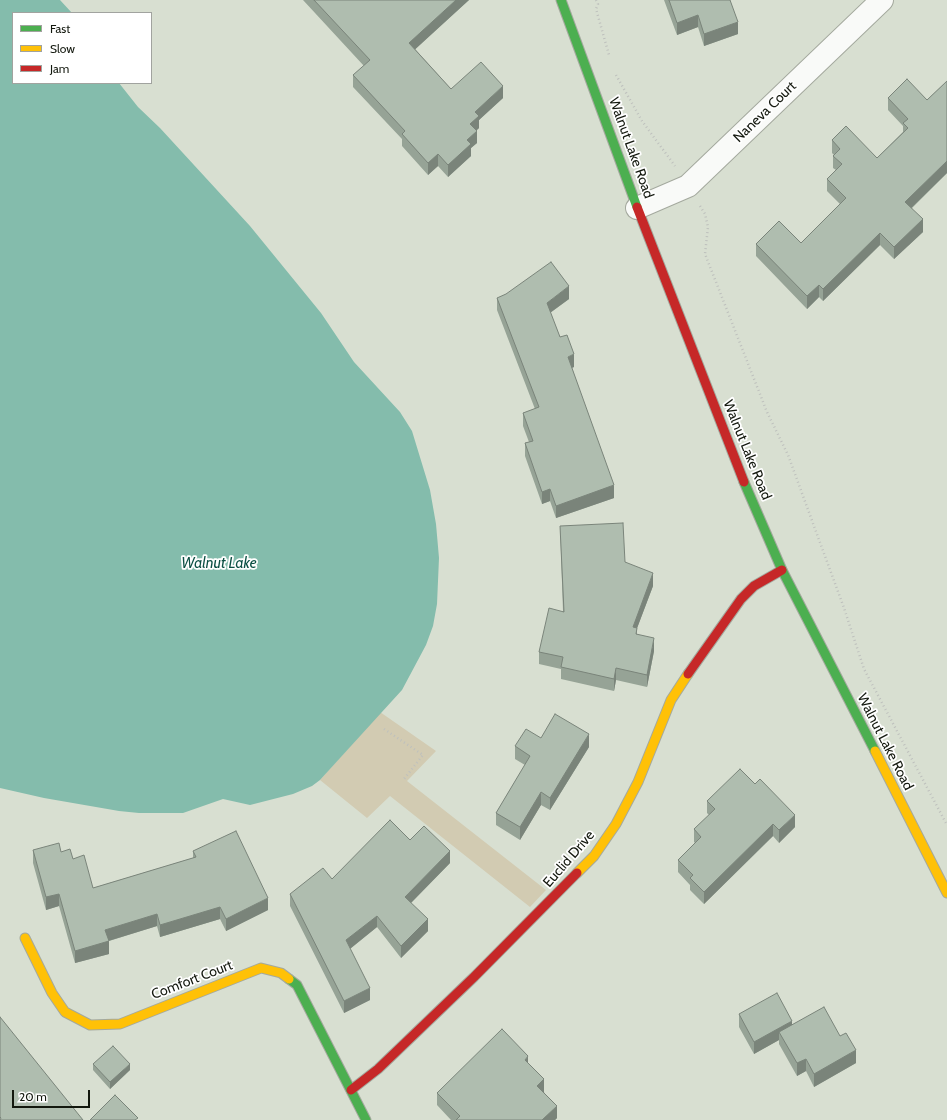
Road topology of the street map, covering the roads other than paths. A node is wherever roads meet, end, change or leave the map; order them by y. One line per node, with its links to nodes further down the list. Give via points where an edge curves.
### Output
1 (562, 0): 3 (street, Walnut Lake Road)
2 (882, 0): 3 (street, Naneva Court, via 688,186)
3 (637, 208): 4 (street, Walnut Lake Road, via 738,470)
4 (782, 570): 5 (street, Walnut Lake Road); 7 (street, Euclid Drive, via 754,586 705,648 671,700 638,782 616,824 594,856 474,977 378,1068)
5 (947, 893)
6 (25, 938): 7 (street, Comfort Court, via 52,993 65,1012 90,1025 120,1024 261,968 281,973 297,984)
7 (351, 1090): 8 (street, Comfort Court)
8 (366, 1120)

